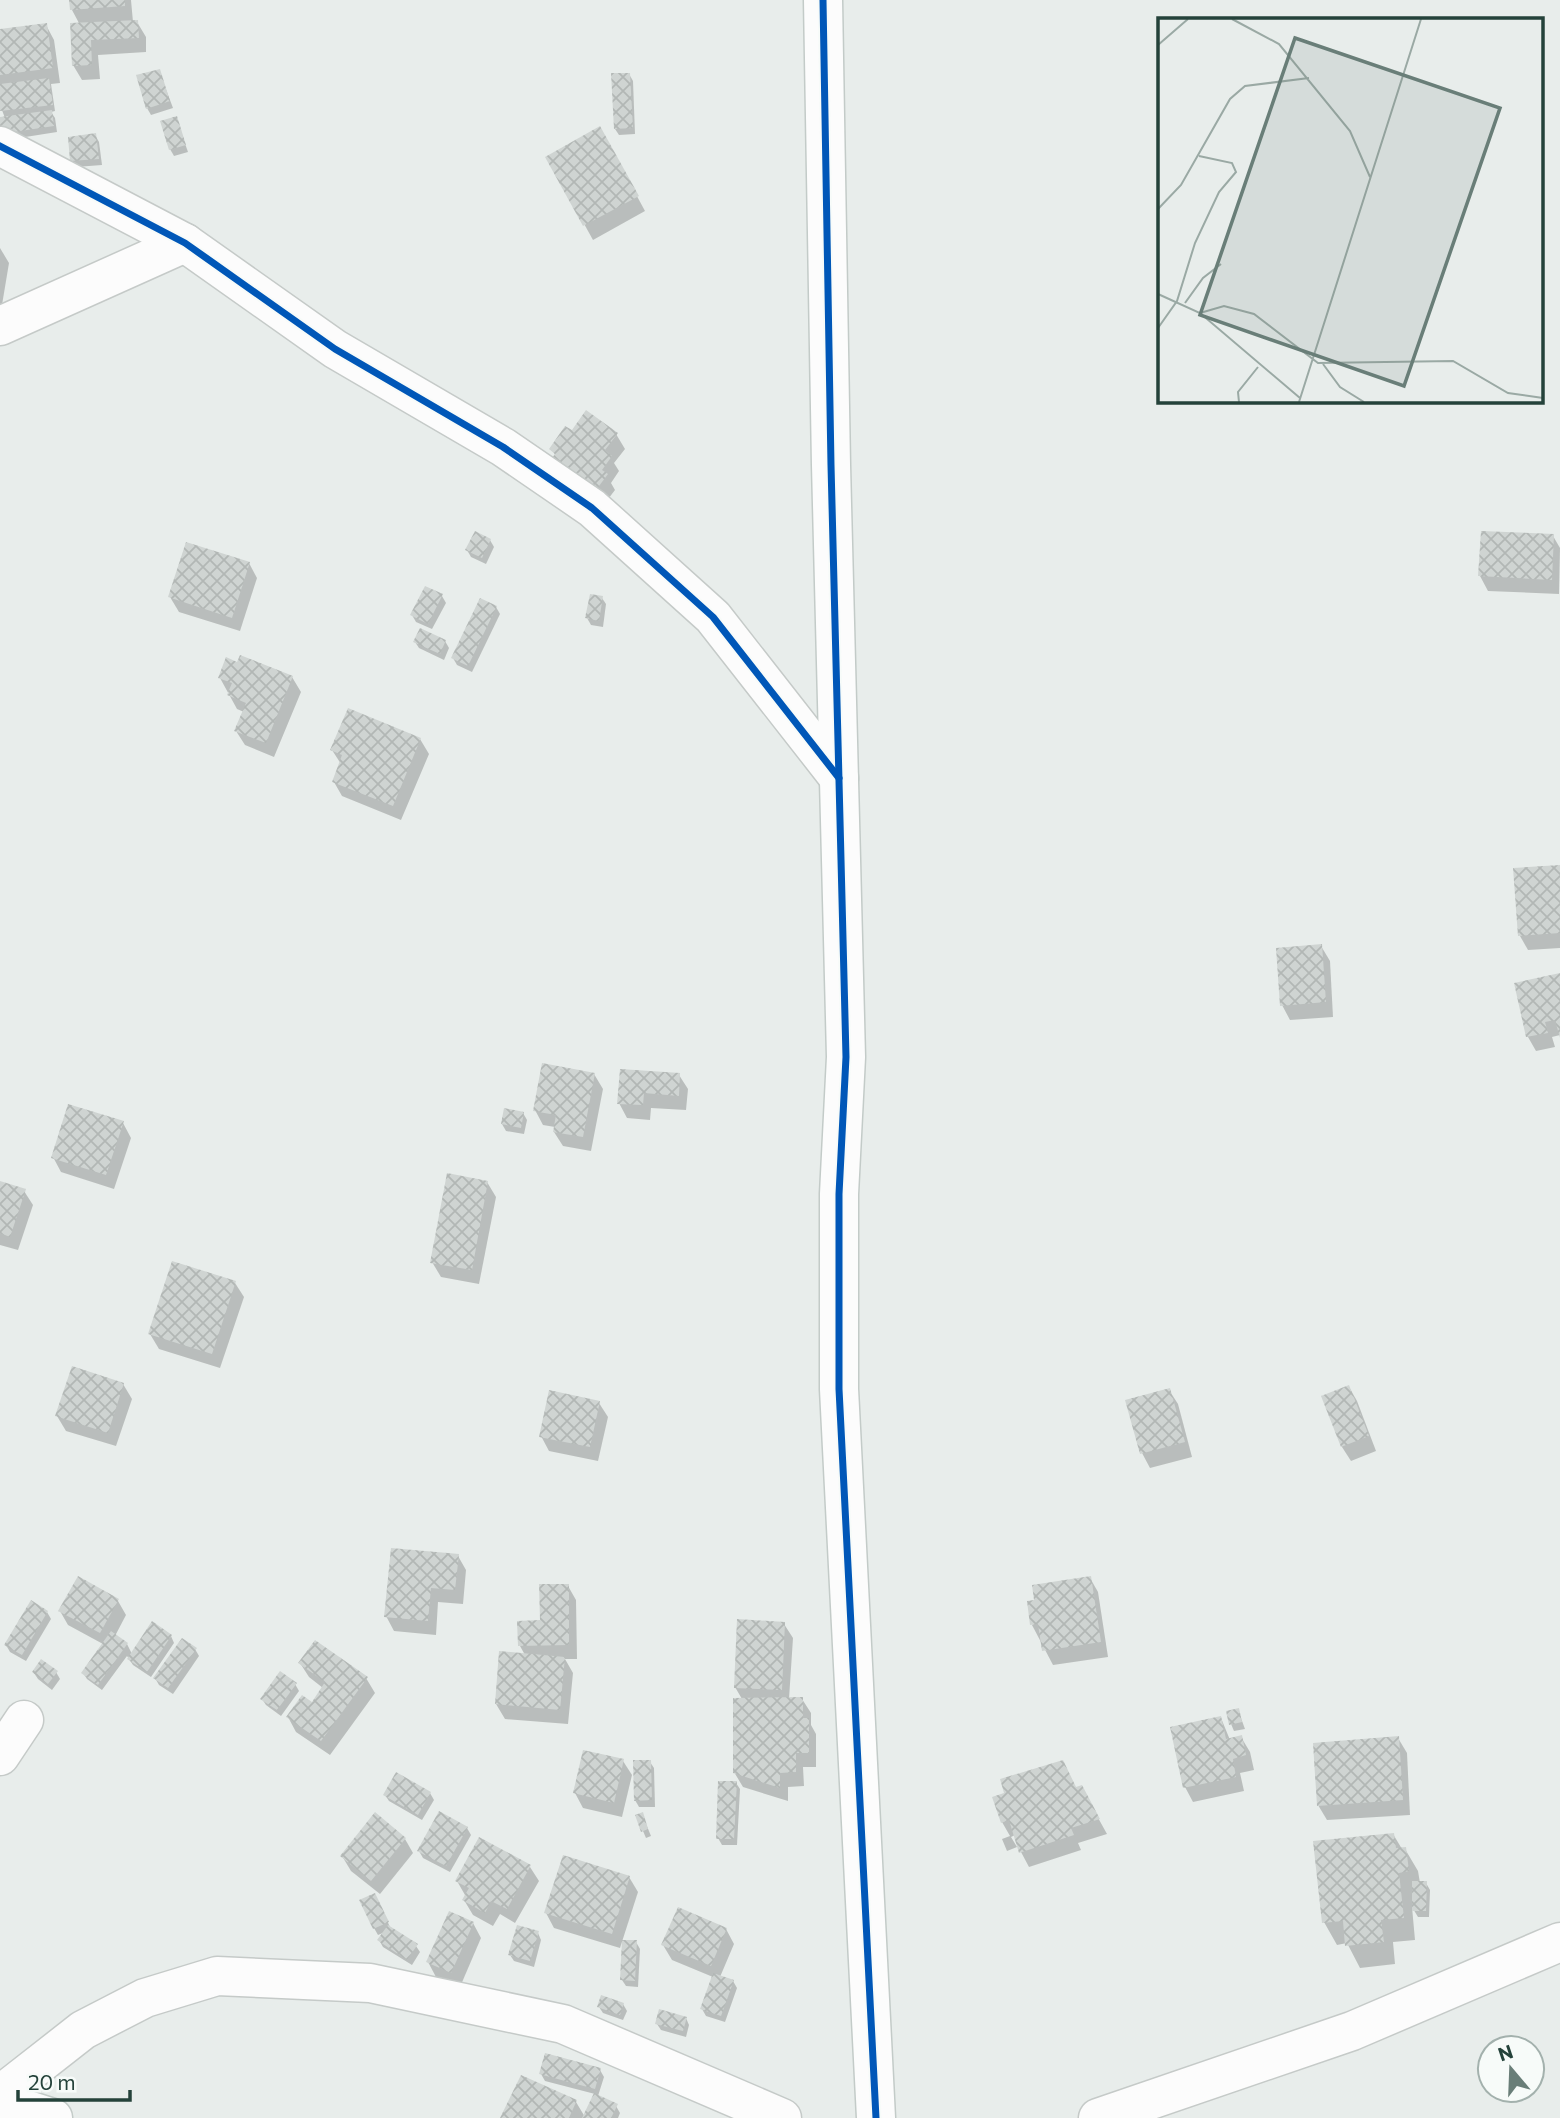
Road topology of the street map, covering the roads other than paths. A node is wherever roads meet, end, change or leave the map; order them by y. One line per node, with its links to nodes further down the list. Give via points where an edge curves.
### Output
1 (823, 0): 5 (street)
2 (0, 146): 3 (street)
3 (185, 243): 4 (street); 5 (street, via 335,349 503,447 592,508 713,617)
4 (0, 326)
5 (839, 778): 13 (street, via 846,1057 839,1194 839,1389)
6 (24, 1720): 7 (street)
7 (0, 1756)
8 (1560, 1942): 14 (street, via 1352,2031)
9 (0, 2095): 12 (street, via 83,2029 145,1998 217,1976 370,1983 564,2024)
10 (0, 2101): 11 (street)
11 (53, 2118)
12 (782, 2118)
13 (876, 2118)
14 (1098, 2118)

